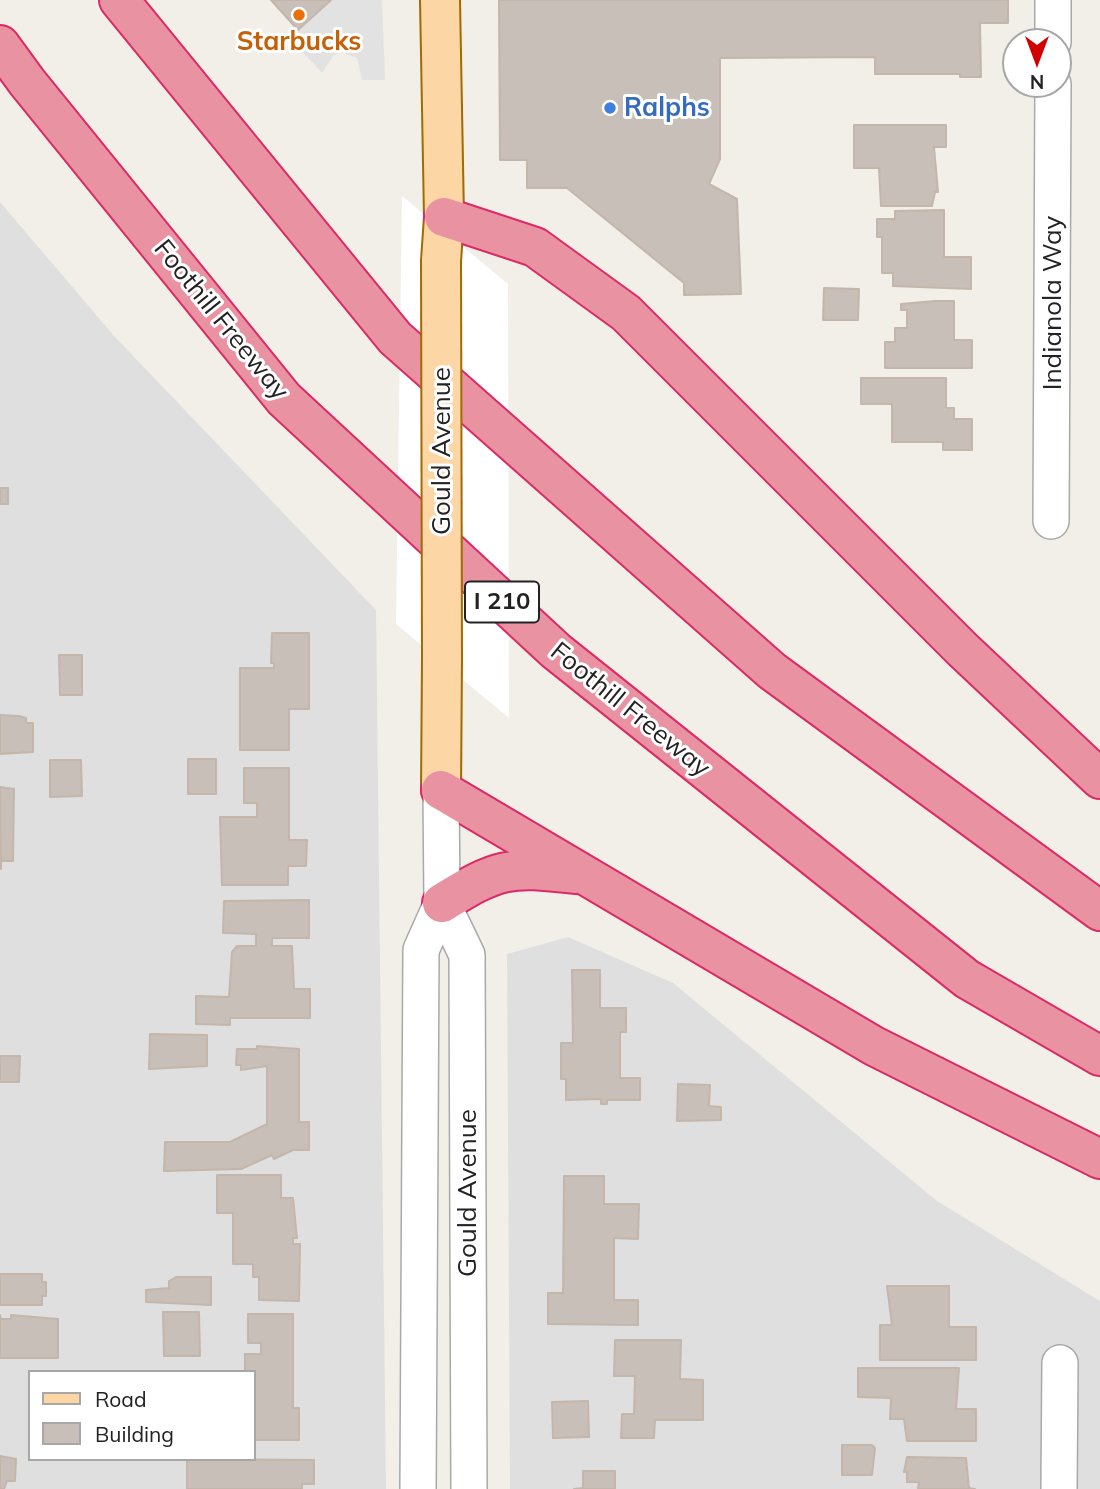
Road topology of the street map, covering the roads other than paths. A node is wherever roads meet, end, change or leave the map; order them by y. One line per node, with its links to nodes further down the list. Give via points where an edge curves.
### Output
1 (119, 0): 13 (highway, via 395,338 772,671)
2 (440, 0): 7 (main road, Gould Avenue)
3 (1053, 0): 4 (street)
4 (1053, 28)
5 (0, 44): 14 (highway, Foothill Freeway / I 210, via 284,399 555,651 967,979)
6 (1053, 98): 8 (street, Indianola Way)
7 (444, 217): 9 (highway, via 535,247 626,313 963,650); 10 (main road, Gould Avenue, bridge)
8 (1051, 521)
9 (1100, 779)
10 (442, 790): 11 (highway); 12 (street, Gould Avenue)
11 (587, 875): 12 (highway, via 523,868 486,876); 15 (highway, via 874,1046)
12 (442, 903): 17 (street, Gould Avenue, via 421,950); 18 (street, Gould Avenue, via 467,955)
13 (1100, 911)
14 (1100, 1056)
15 (1100, 1159)
16 (1060, 1363): 19 (street)
17 (418, 1489)
18 (469, 1489)
19 (1059, 1489)

